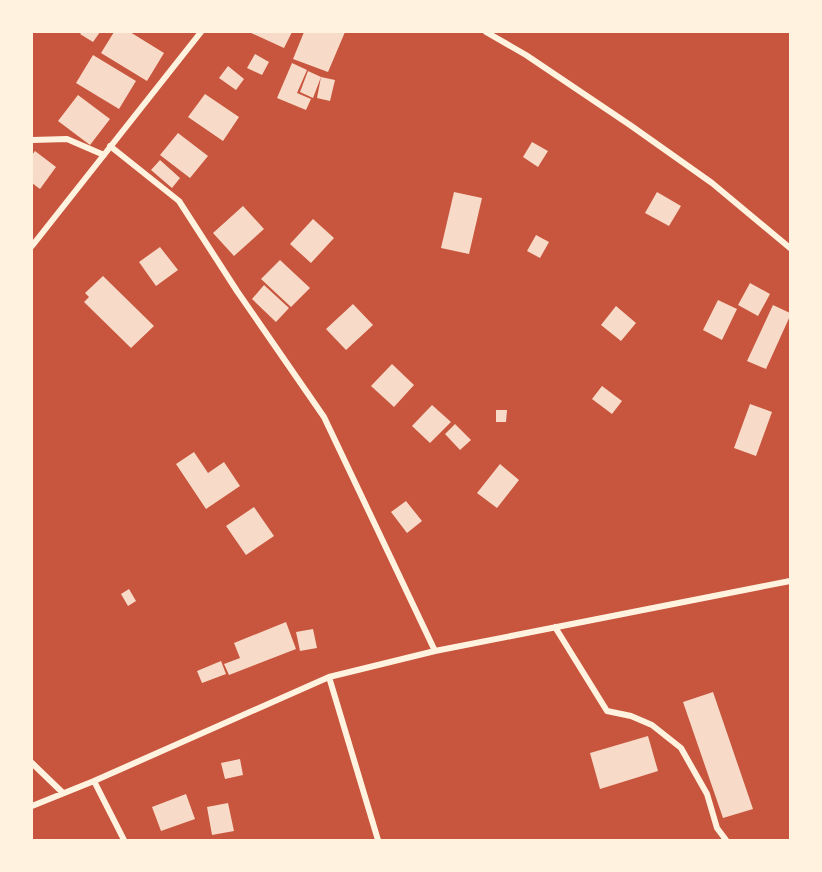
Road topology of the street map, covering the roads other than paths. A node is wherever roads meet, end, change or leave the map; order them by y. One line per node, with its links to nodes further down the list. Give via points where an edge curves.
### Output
1 (201, 32): 4 (street)
2 (486, 32): 7 (street, via 639,131 712,183)
3 (32, 140): 5 (street, via 67,139)
4 (111, 146): 5 (street); 10 (street, via 179,201 324,417)
5 (104, 155): 6 (street)
6 (32, 246)
7 (790, 248)
8 (790, 581): 9 (street)
9 (555, 627): 10 (street); 18 (street, via 607,711 652,725 681,748 707,794 717,828)
10 (435, 651): 11 (street)
11 (329, 677): 13 (street); 17 (street)
12 (32, 763): 14 (street)
13 (94, 781): 14 (street); 16 (street)
14 (63, 794): 15 (street)
15 (32, 806)
16 (124, 840)
17 (378, 840)
18 (726, 840)

